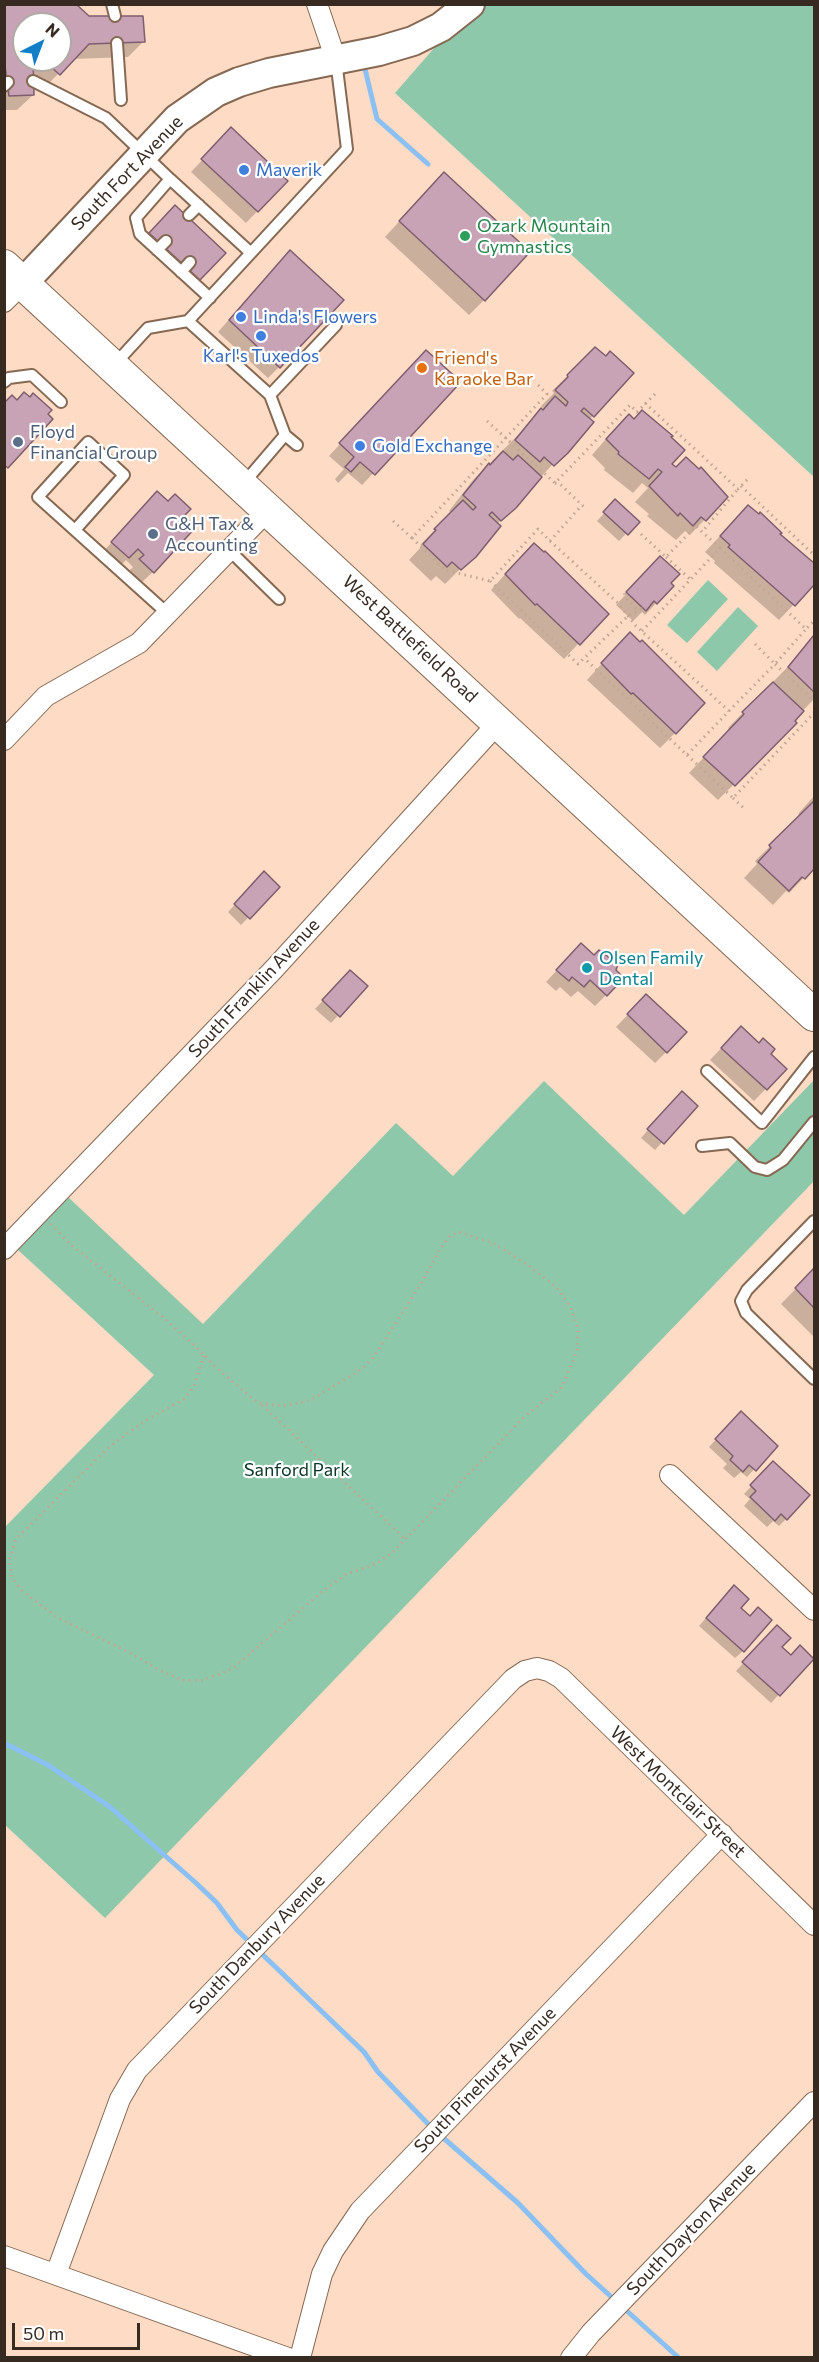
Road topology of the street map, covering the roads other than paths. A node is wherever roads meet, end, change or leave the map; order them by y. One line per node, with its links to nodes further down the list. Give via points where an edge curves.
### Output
1 (112, 4): 4 (lane)
2 (317, 4): 6 (street)
3 (470, 4): 6 (street, South Fort Avenue, via 441,27 413,41)
4 (115, 16)
5 (117, 43): 8 (lane)
6 (336, 60): 9 (street, South Fort Avenue, via 262,75 216,92 177,119); 17 (lane, via 347,149)
7 (33, 81): 9 (lane, via 106,118)
8 (121, 100)
9 (143, 153): 10 (lane); 20 (street, South Fort Avenue)
10 (170, 179): 11 (lane); 16 (lane, via 136,218 140,234)
11 (199, 205): 12 (lane); 13 (lane)
12 (189, 215)
13 (222, 226): 14 (lane); 17 (lane)
14 (214, 236)
15 (166, 241): 16 (lane)
16 (157, 250): 19 (lane)
17 (251, 253): 21 (lane)
18 (190, 262): 19 (lane)
19 (181, 272): 21 (lane)
20 (11, 284): 24 (main road, West Battlefield Road)
21 (210, 298): 22 (lane)
22 (188, 321): 24 (lane, via 148,328); 26 (lane)
23 (336, 325): 26 (lane)
24 (114, 366): 30 (main road, West Battlefield Road)
25 (4, 382): 27 (lane, via 32,375)
26 (270, 395): 28 (lane)
27 (61, 402)
28 (285, 435): 29 (lane); 30 (lane)
29 (297, 445)
30 (243, 484): 31 (main road, West Battlefield Road)
31 (270, 508): 33 (street); 36 (main road, West Battlefield Road)
32 (75, 530): 32 (lane, via 38,497 88,442 124,475); 35 (lane)
33 (229, 550): 34 (lane); 35 (street)
34 (279, 598)
35 (168, 614): 37 (street, via 139,643 46,696)
36 (499, 722): 38 (main road, West Battlefield Road); 44 (street, South Franklin Avenue, via 274,969)
37 (4, 740)
38 (814, 1015)
39 (814, 1057): 40 (lane, via 762,1123)
40 (707, 1071)
41 (814, 1122): 42 (lane, via 783,1160 767,1170 754,1167 730,1143)
42 (702, 1146)
43 (814, 1221): 45 (lane, via 741,1301 746,1313)
44 (4, 1250)
45 (814, 1379)
46 (670, 1475): 47 (street)
47 (814, 1610)
48 (537, 1668): 49 (street, West Montclair Street, via 561,1678); 53 (street, South Danbury Avenue, via 513,1679 149,2056 120,2098)
49 (722, 1834): 50 (street, West Montclair Street); 55 (street, South Pinehurst Avenue, via 360,2211 333,2251 313,2303)
50 (814, 1925)
51 (814, 2102): 56 (street, South Dayton Avenue, via 601,2322)
52 (4, 2256): 53 (street)
53 (56, 2274): 54 (street)
54 (288, 2358)
55 (300, 2358)
56 (571, 2358)

